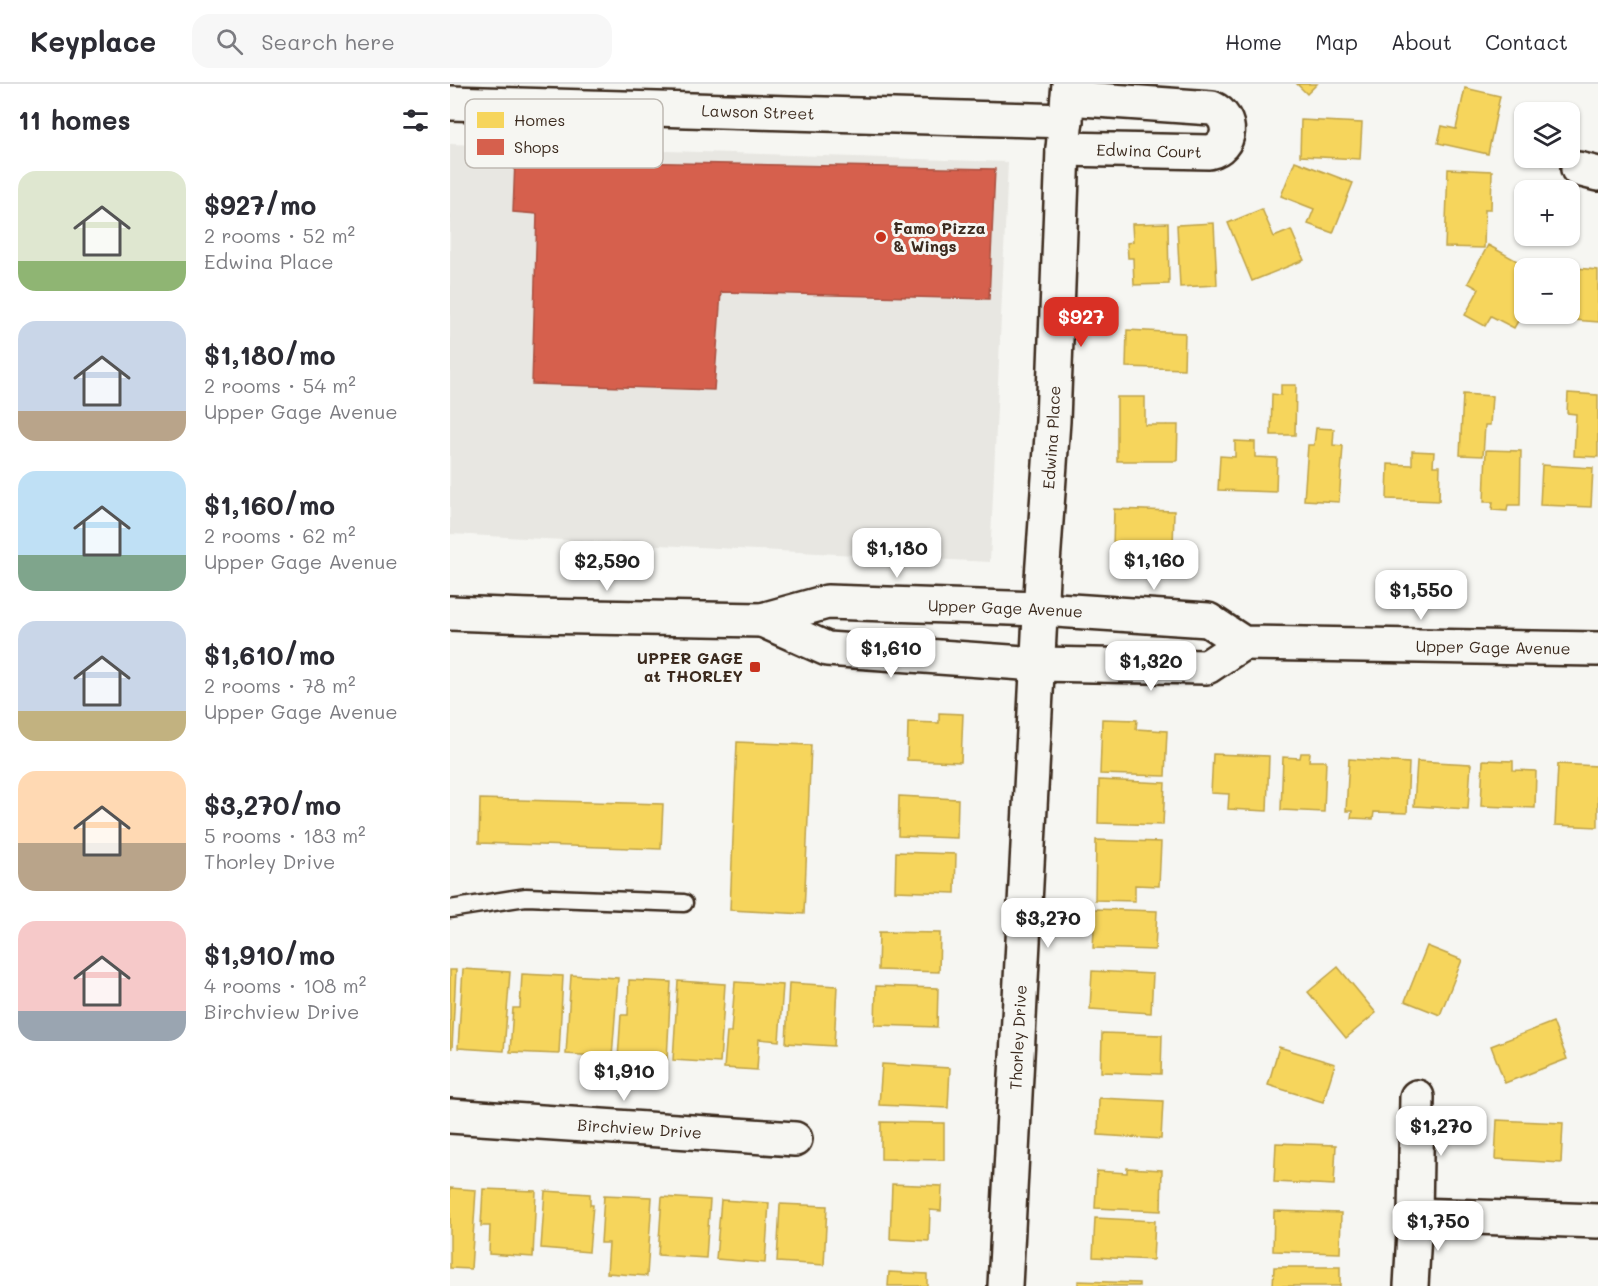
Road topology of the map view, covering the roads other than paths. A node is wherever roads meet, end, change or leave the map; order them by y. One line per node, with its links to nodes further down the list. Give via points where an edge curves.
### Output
1 (644, 96): 2 (street, Lawson Street); 5 (street, Lawson Street)
2 (547, 99)
3 (450, 102): 4 (street, Lawson Street)
4 (465, 102)
5 (1066, 113): 6 (street, Edwina Place)
6 (1041, 609): 8 (street, Upper Gage Avenue, via 827,602); 9 (street, Upper Gage Avenue, via 1208,620); 11 (street, Thorley Drive)
7 (450, 613): 8 (street, Upper Gage Avenue)
8 (762, 620): 11 (street, Upper Gage Avenue, via 827,649)
9 (1243, 643): 10 (street, Upper Gage Avenue); 11 (street, Upper Gage Avenue, via 1207,667)
10 (1598, 649)
11 (1037, 664): 19 (street, Thorley Drive)
12 (684, 903): 13 (lane, via 526,897)
13 (450, 909)
14 (1417, 1097): 17 (street)
15 (450, 1116): 16 (street, Birchview Drive)
16 (795, 1139)
17 (1415, 1215): 18 (street); 20 (street)
18 (1598, 1221)
19 (1005, 1286)
20 (1411, 1286)

